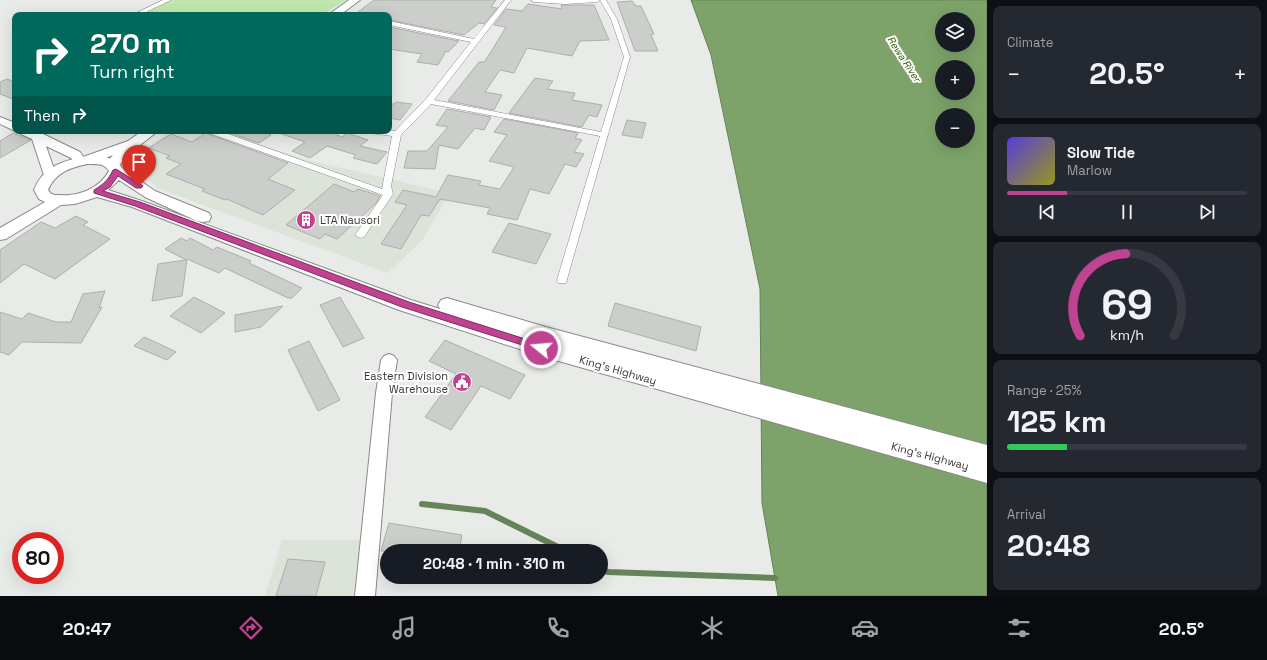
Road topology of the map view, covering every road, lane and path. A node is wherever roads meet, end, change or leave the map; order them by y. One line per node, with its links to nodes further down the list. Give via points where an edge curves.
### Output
1 (168, 0): 7 (street)
2 (355, 0): 8 (main road)
3 (508, 0): 10 (street)
4 (534, 0): 5 (street)
5 (597, 0)
6 (603, 0): 20 (street, via 614,19 627,57)
7 (142, 12)
8 (337, 12)
9 (392, 24): 10 (street)
10 (475, 41): 11 (street)
11 (430, 101): 18 (street); 20 (street)
12 (0, 120): 13 (main road)
13 (12, 126)
14 (32, 134): 19 (main road)
15 (147, 134): 21 (main road)
16 (220, 134): 27 (street)
17 (392, 134): 18 (street)
18 (396, 134): 27 (street, via 386,186)
19 (37, 136): 22 (main road); 24 (main road)
20 (604, 136): 32 (street)
21 (135, 142): 22 (main road); 23 (main road)
22 (84, 160): 23 (main road, via 102,160); 24 (main road, via 63,166)
23 (114, 167): 26 (main road, via 114,178); 34 (main road, King's Highway, via 157,197 246,236 328,267)
24 (50, 175): 25 (main road, via 43,182)
25 (41, 190): 28 (main road, via 46,197); 29 (main road, via 30,203)
26 (97, 192): 28 (main road, via 78,199); 34 (main road, King's Highway, via 137,204 405,305 541,348)
27 (388, 194): 31 (street)
28 (59, 200): 30 (main road)
29 (0, 224)
30 (0, 235)
31 (360, 235)
32 (562, 280)
33 (389, 360): 37 (street)
34 (662, 374): 35 (main road, King's Highway); 36 (main road, King's Highway)
35 (987, 455)
36 (987, 472)
37 (365, 596)

